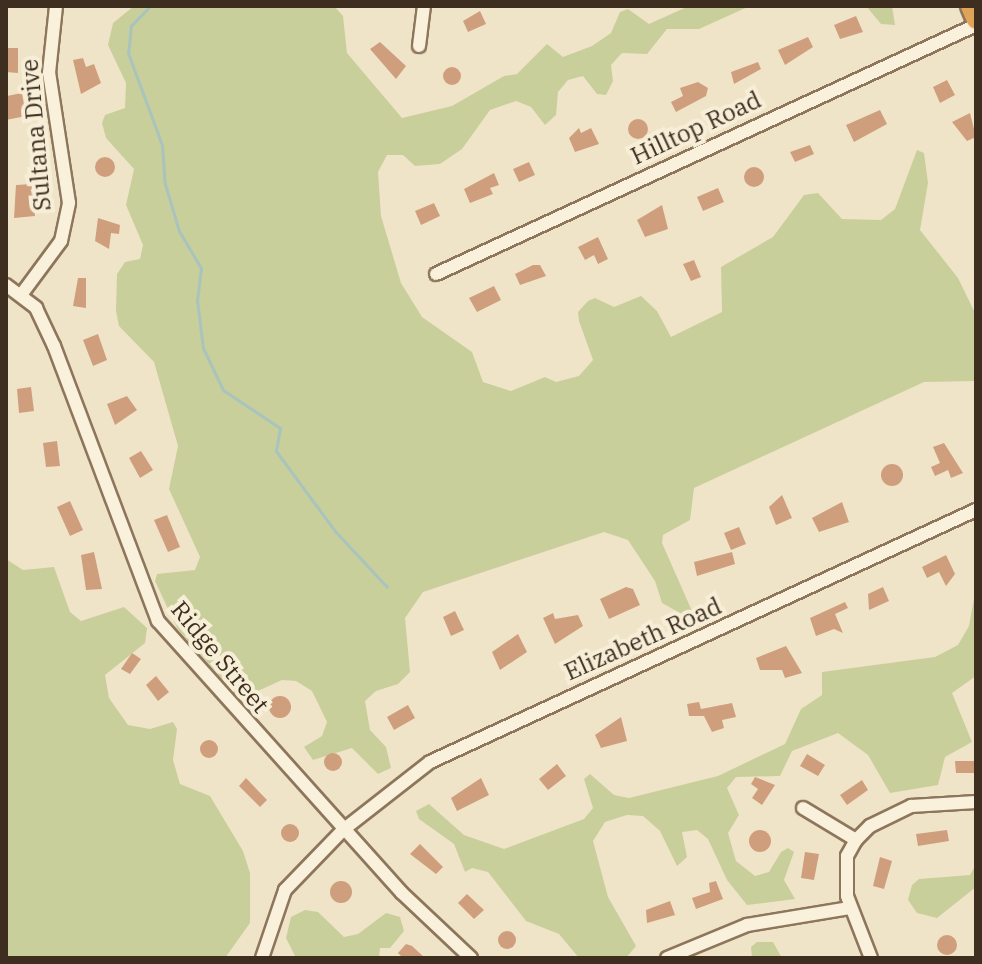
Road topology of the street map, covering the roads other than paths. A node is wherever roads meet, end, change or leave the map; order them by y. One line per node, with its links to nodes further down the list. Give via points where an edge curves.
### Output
1 (56, 6): 8 (street, Sultana Drive, via 49,73 69,203 61,241)
2 (424, 6): 5 (street)
3 (970, 6): 4 (highway)
4 (976, 22): 6 (street, Hilltop Road)
5 (419, 46)
6 (436, 274)
7 (6, 285): 8 (street, Ridge Street)
8 (21, 295): 12 (street, Ridge Street, via 36,308 54,346 158,621)
9 (976, 510): 12 (street, Elizabeth Road, via 493,729 430,762)
10 (976, 802): 13 (street, via 911,806 870,826)
11 (803, 808): 13 (street)
12 (343, 830): 15 (street, Elizabeth Road, via 285,890); 16 (street, Ridge Street)
13 (856, 840): 14 (street, via 845,878)
14 (850, 908): 17 (street, via 747,925); 18 (street)
15 (262, 958)
16 (471, 958)
17 (667, 958)
18 (871, 958)

